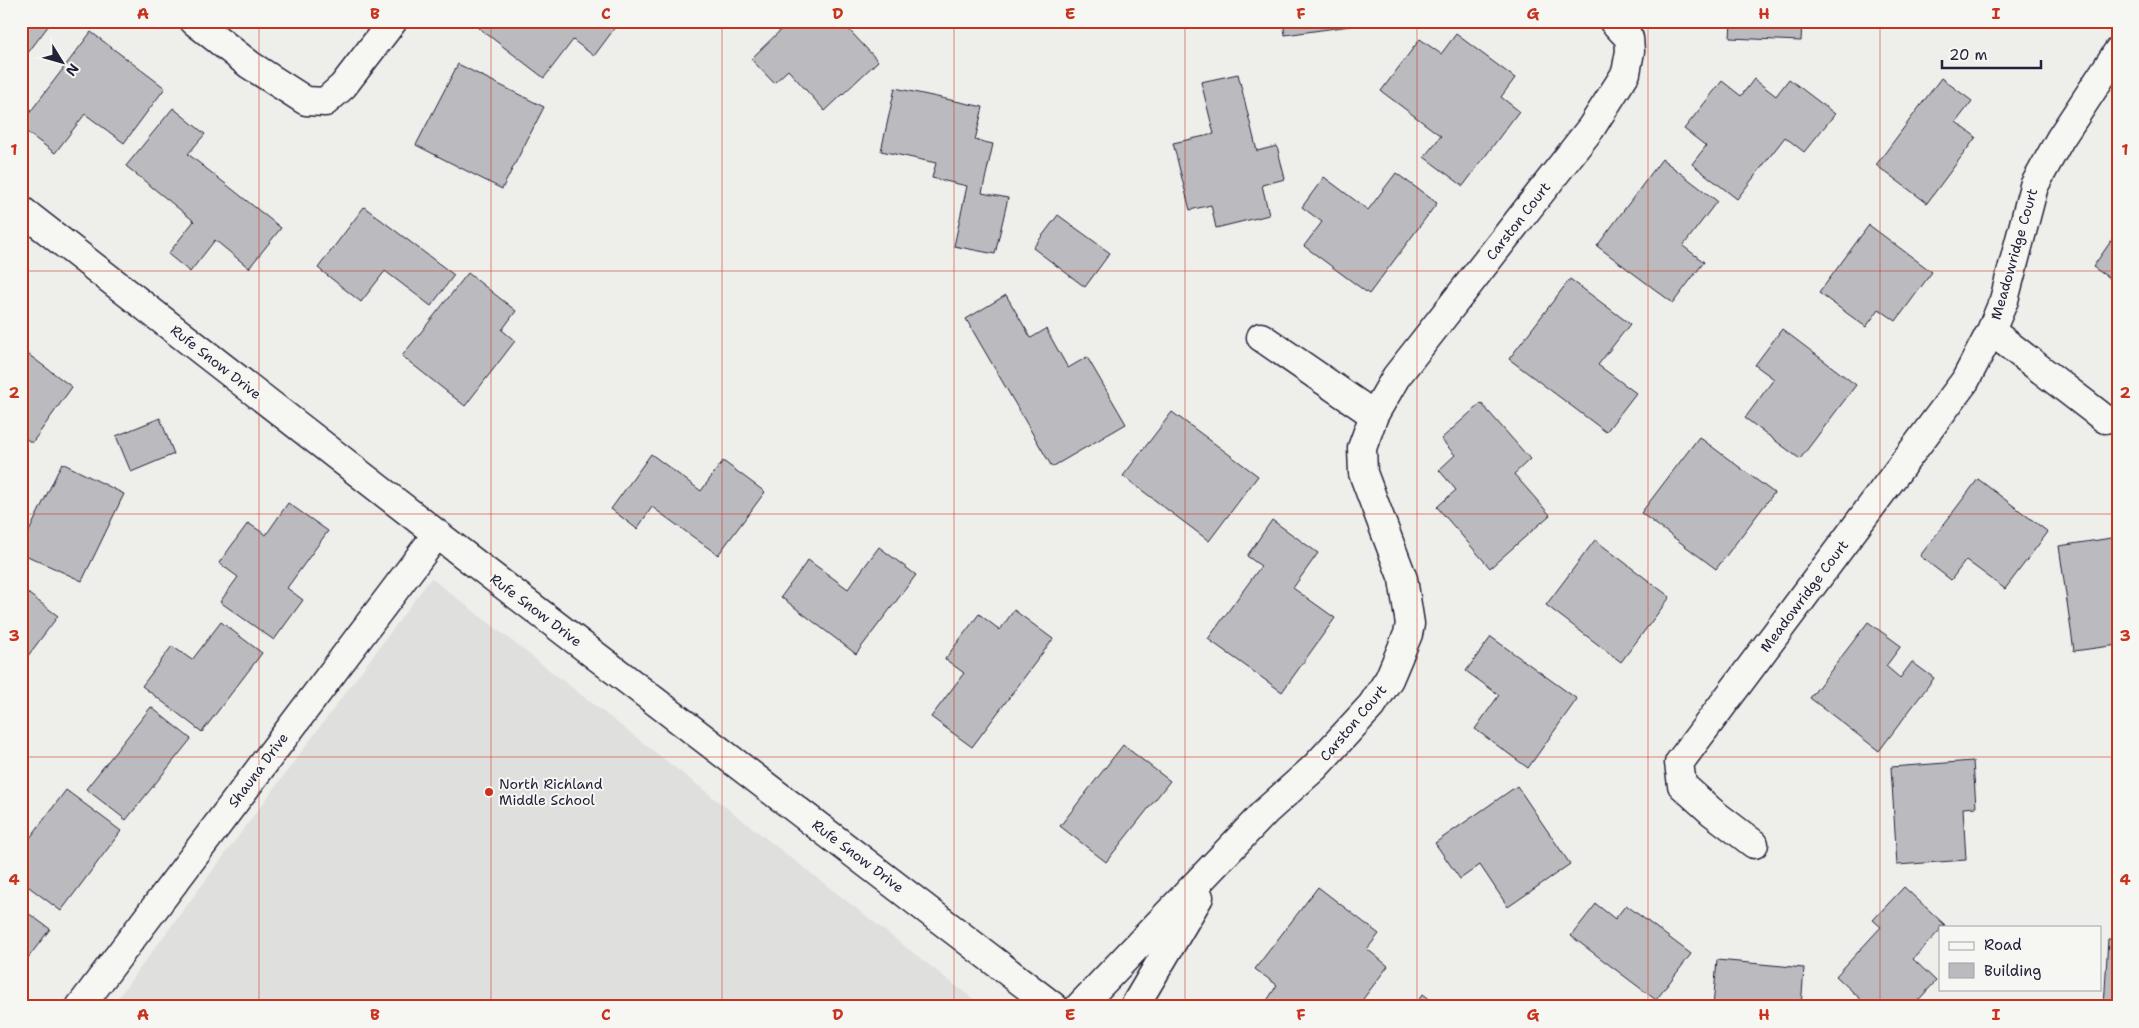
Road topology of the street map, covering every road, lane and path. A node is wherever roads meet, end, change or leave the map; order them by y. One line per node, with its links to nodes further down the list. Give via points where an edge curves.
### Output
1 (194, 21): 2 (street, via 250,65 306,101 325,102 343,86)
2 (392, 21)
3 (1613, 21): 8 (street, Carston Court, via 1629,38 1626,73 1592,128 1396,377)
4 (2118, 51): 6 (street, Meadowridge Court, via 2060,139 2034,186 2004,300)
5 (21, 210): 10 (street, Rufe Snow Drive)
6 (1991, 331): 9 (street, Meadowridge Court); 11 (street, Meadowridge Court, via 1965,381 1679,763 1682,785)
7 (1261, 337): 8 (street)
8 (1374, 414): 12 (street, Carston Court, via 1362,448 1363,473 1402,579 1410,624 1408,634 1389,679 1372,705 1315,767)
9 (2105, 419)
10 (437, 534): 13 (street, Shauna Drive); 14 (street, Rufe Snow Drive)
11 (1754, 844)
12 (1224, 855): 15 (street, Carston Court); 16 (street, Carston Court)
13 (80, 1007)
14 (1054, 1007)
15 (1079, 1007)
16 (1134, 1007)

